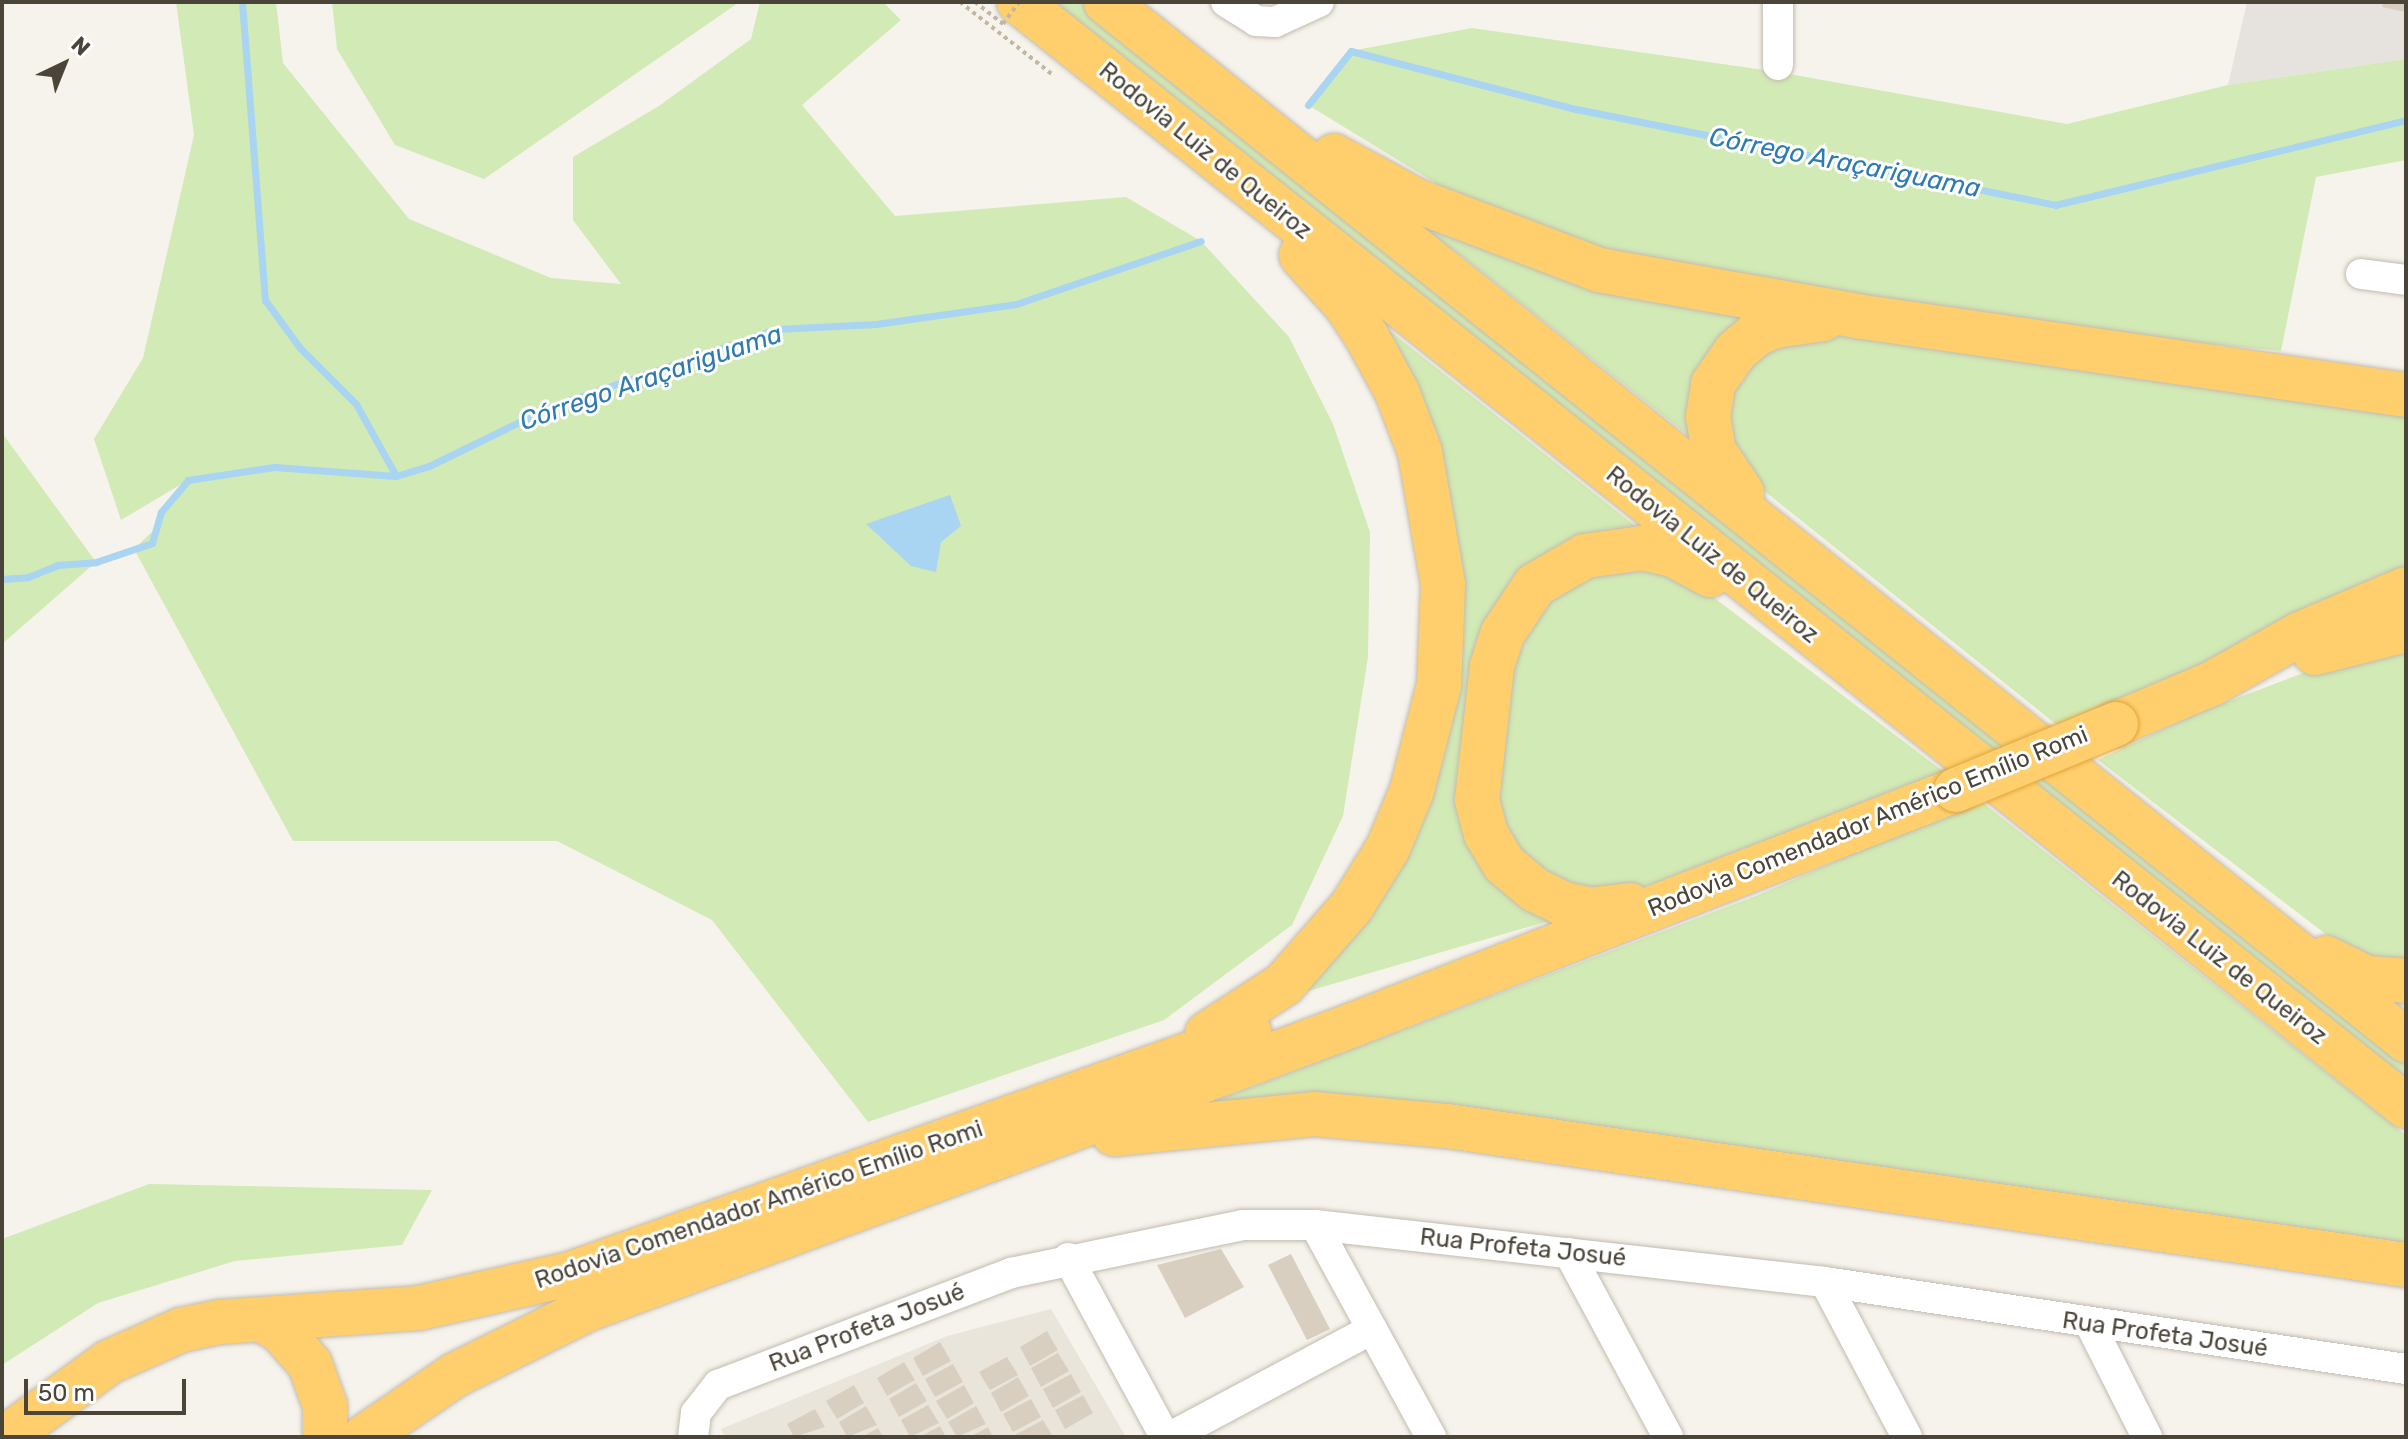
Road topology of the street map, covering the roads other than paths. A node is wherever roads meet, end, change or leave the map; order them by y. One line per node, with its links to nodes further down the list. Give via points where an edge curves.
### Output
1 (1019, 2): 7 (highway, Rodovia Luiz de Queiroz)
2 (1106, 2): 13 (highway)
3 (1119, 2): 11 (highway, via 1323,150 1442,212 1599,270)
4 (1319, 2): 6 (street, via 1275,22 1256,21)
5 (1778, 2): 8 (street)
6 (1230, 5)
7 (1058, 56): 17 (highway, Rodovia Luiz de Queiroz); 23 (highway, via 1271,226 1346,305 1392,383 1416,441 1435,518 1443,584 1442,651 1432,722 1412,790 1371,876 1331,935 1284,984)
8 (1778, 65)
9 (2361, 274): 10 (street)
10 (2406, 280)
11 (1863, 317): 12 (highway); 13 (highway, via 1797,321 1756,334 1722,367 1709,400 1714,451 1733,485)
12 (2405, 395)
13 (1831, 578): 19 (highway)
14 (2406, 589): 16 (highway, via 2300,634)
15 (2406, 630): 16 (highway)
16 (2213, 683): 17 (highway, Rodovia Comendador Américo Emílio Romi, bridge, via 2116,724)
17 (1956, 770): 18 (highway, Rodovia Comendador Américo Emílio Romi); 18 (highway, via 1699,567 1673,555 1613,549 1572,562 1535,585 1503,633 1492,666 1478,765 1477,800 1486,834 1504,864 1535,890 1592,910 1628,906); 24 (highway, Rodovia Luiz de Queiroz)
18 (1789, 857): 20 (highway, Rodovia Comendador Américo Emílio Romi)
19 (2218, 892): 21 (highway, via 2367,978); 22 (highway)
20 (1522, 957): 23 (highway, Rodovia Comendador Américo Emílio Romi, via 1332,1004); 25 (highway, Rodovia Comendador Américo Emílio Romi)
21 (2406, 981)
22 (2406, 1040)
23 (1143, 1070): 31 (highway, Rodovia Comendador Américo Emílio Romi, via 570,1274 469,1301 359,1315)
24 (2406, 1106)
25 (1017, 1152): 29 (highway, via 1142,1129 1314,1114 1462,1128); 39 (highway, Rodovia Comendador Américo Emílio Romi, via 588,1309 455,1375)
26 (1315, 1225): 27 (street, Rua Profeta Josué); 28 (street, Rua Profeta Josué, via 1243,1225); 33 (street)
27 (1569, 1253): 30 (street, Rua Profeta Josué); 43 (street)
28 (1068, 1258): 40 (street, Rua Profeta Josué, via 1011,1273 718,1385 696,1413); 41 (street)
29 (2406, 1265)
30 (1825, 1282): 32 (street, Rua Profeta Josué); 44 (street)
31 (260, 1319): 35 (highway, Rodovia Comendador Américo Emílio Romi, via 207,1324 144,1343); 38 (highway, via 280,1330 310,1364 325,1406)
32 (2090, 1324): 34 (street, Rua Profeta Josué); 45 (street)
33 (1372, 1329): 41 (street); 42 (street)
34 (2406, 1369)
35 (78, 1386): 36 (highway, Rodovia Comendador Américo Emílio Romi); 37 (highway, via 62,1409)
36 (6, 1437)
37 (54, 1437)
38 (325, 1437)
39 (364, 1437)
40 (693, 1437)
41 (1167, 1437)
42 (1431, 1437)
43 (1668, 1437)
44 (1907, 1437)
45 (2147, 1437)

